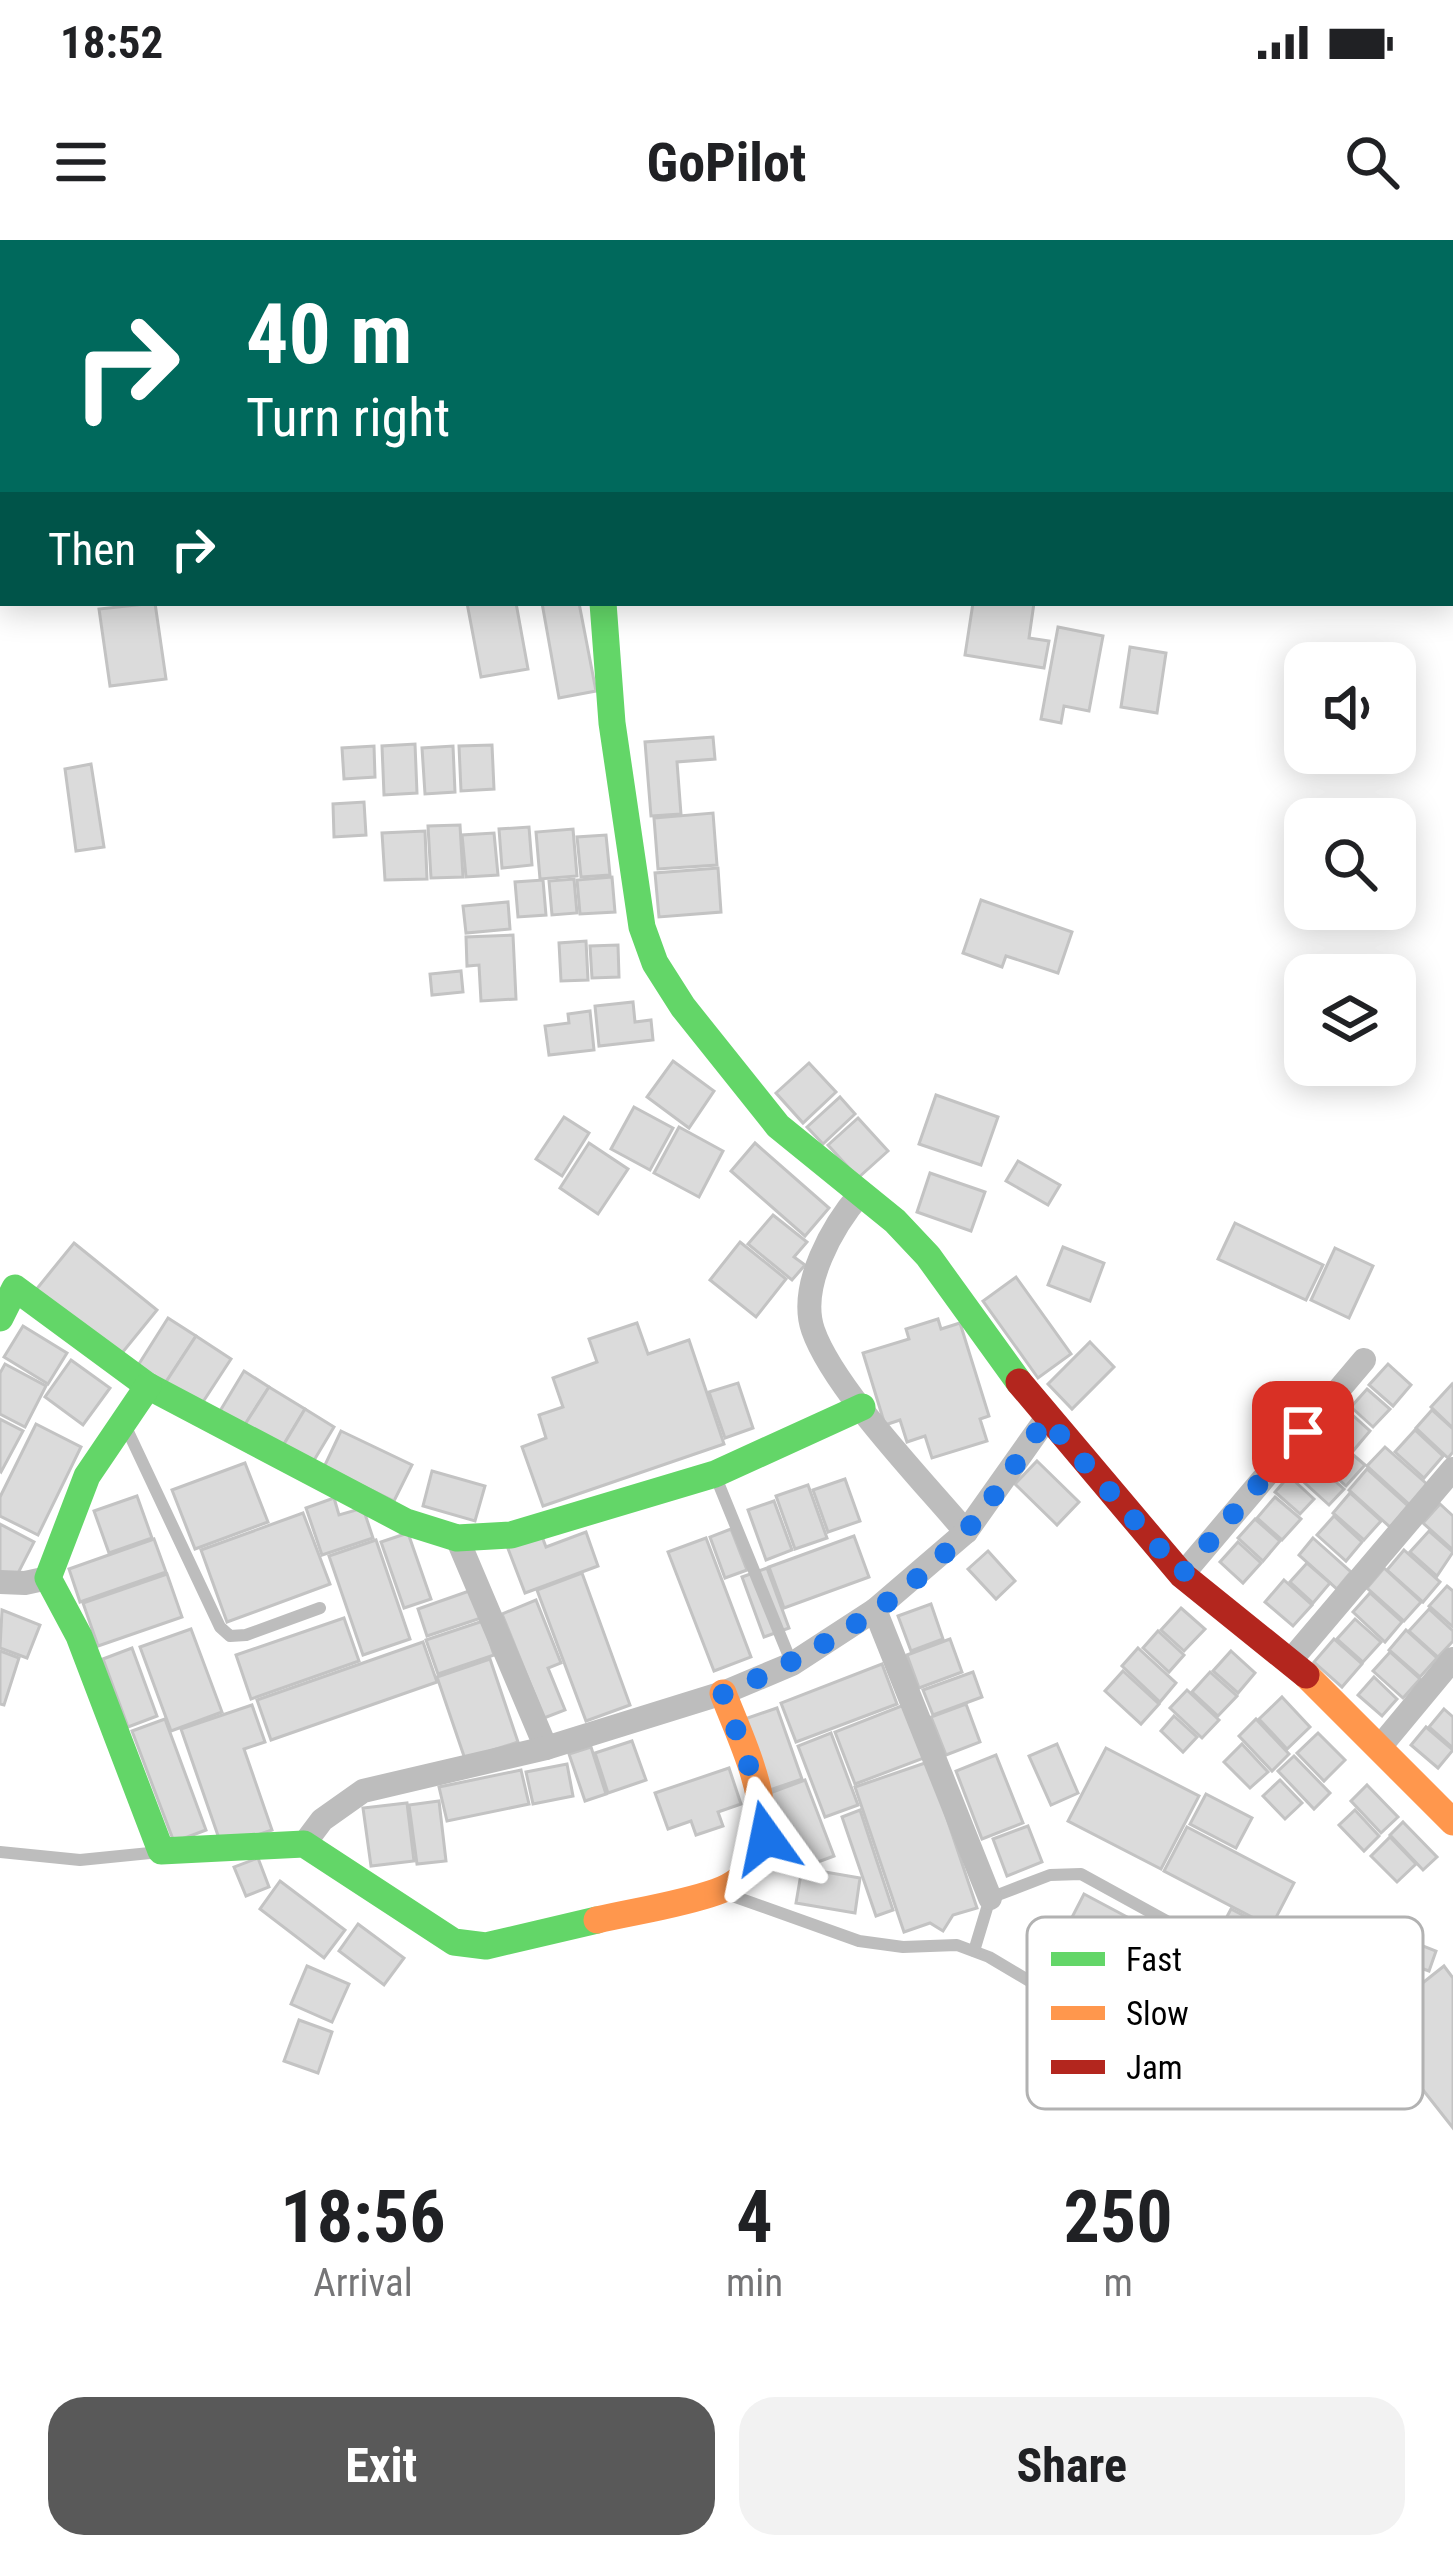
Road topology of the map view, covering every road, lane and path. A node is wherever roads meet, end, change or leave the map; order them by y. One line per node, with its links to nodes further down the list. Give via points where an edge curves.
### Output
1 (603, 606): 2 (street, via 635,886 655,963 778,1126)
2 (861, 1193): 7 (street, via 842,1215 809,1307 813,1330); 9 (street, via 928,1256)
3 (7, 1279): 4 (street); 6 (street)
4 (0, 1318)
5 (1364, 1360): 14 (street)
6 (148, 1386): 8 (street); 13 (street, via 406,1522)
7 (862, 1407): 11 (street); 12 (street)
8 (121, 1417): 15 (street); 17 (lane, via 220,1628 246,1635)
9 (1046, 1419): 12 (street); 14 (street)
10 (1453, 1469): 19 (street)
11 (715, 1474): 13 (street, via 511,1535); 21 (lane)
12 (966, 1532): 18 (street)
13 (457, 1538): 23 (street)
14 (1182, 1574): 19 (street)
15 (48, 1578): 16 (street); 27 (street, via 79,1636)
16 (0, 1582)
17 (320, 1608)
18 (875, 1610): 21 (street); 30 (street)
19 (1291, 1660): 24 (street)
20 (1453, 1660): 24 (street)
21 (792, 1664): 22 (street)
22 (723, 1694): 23 (street); 29 (street, via 766,1814 766,1838 744,1878)
23 (546, 1748): 26 (street, via 363,1791)
24 (1379, 1748): 25 (street)
25 (1453, 1822)
26 (304, 1844): 27 (street); 29 (street, via 426,1927 486,1946)
27 (161, 1851): 28 (lane, via 97,1860)
28 (0, 1852)
29 (721, 1892): 32 (lane, via 859,1941)
30 (990, 1898): 31 (lane, via 1050,1875 1081,1874); 32 (lane)
31 (1159, 1917)
32 (974, 1951): 33 (lane)
33 (1027, 1982)

